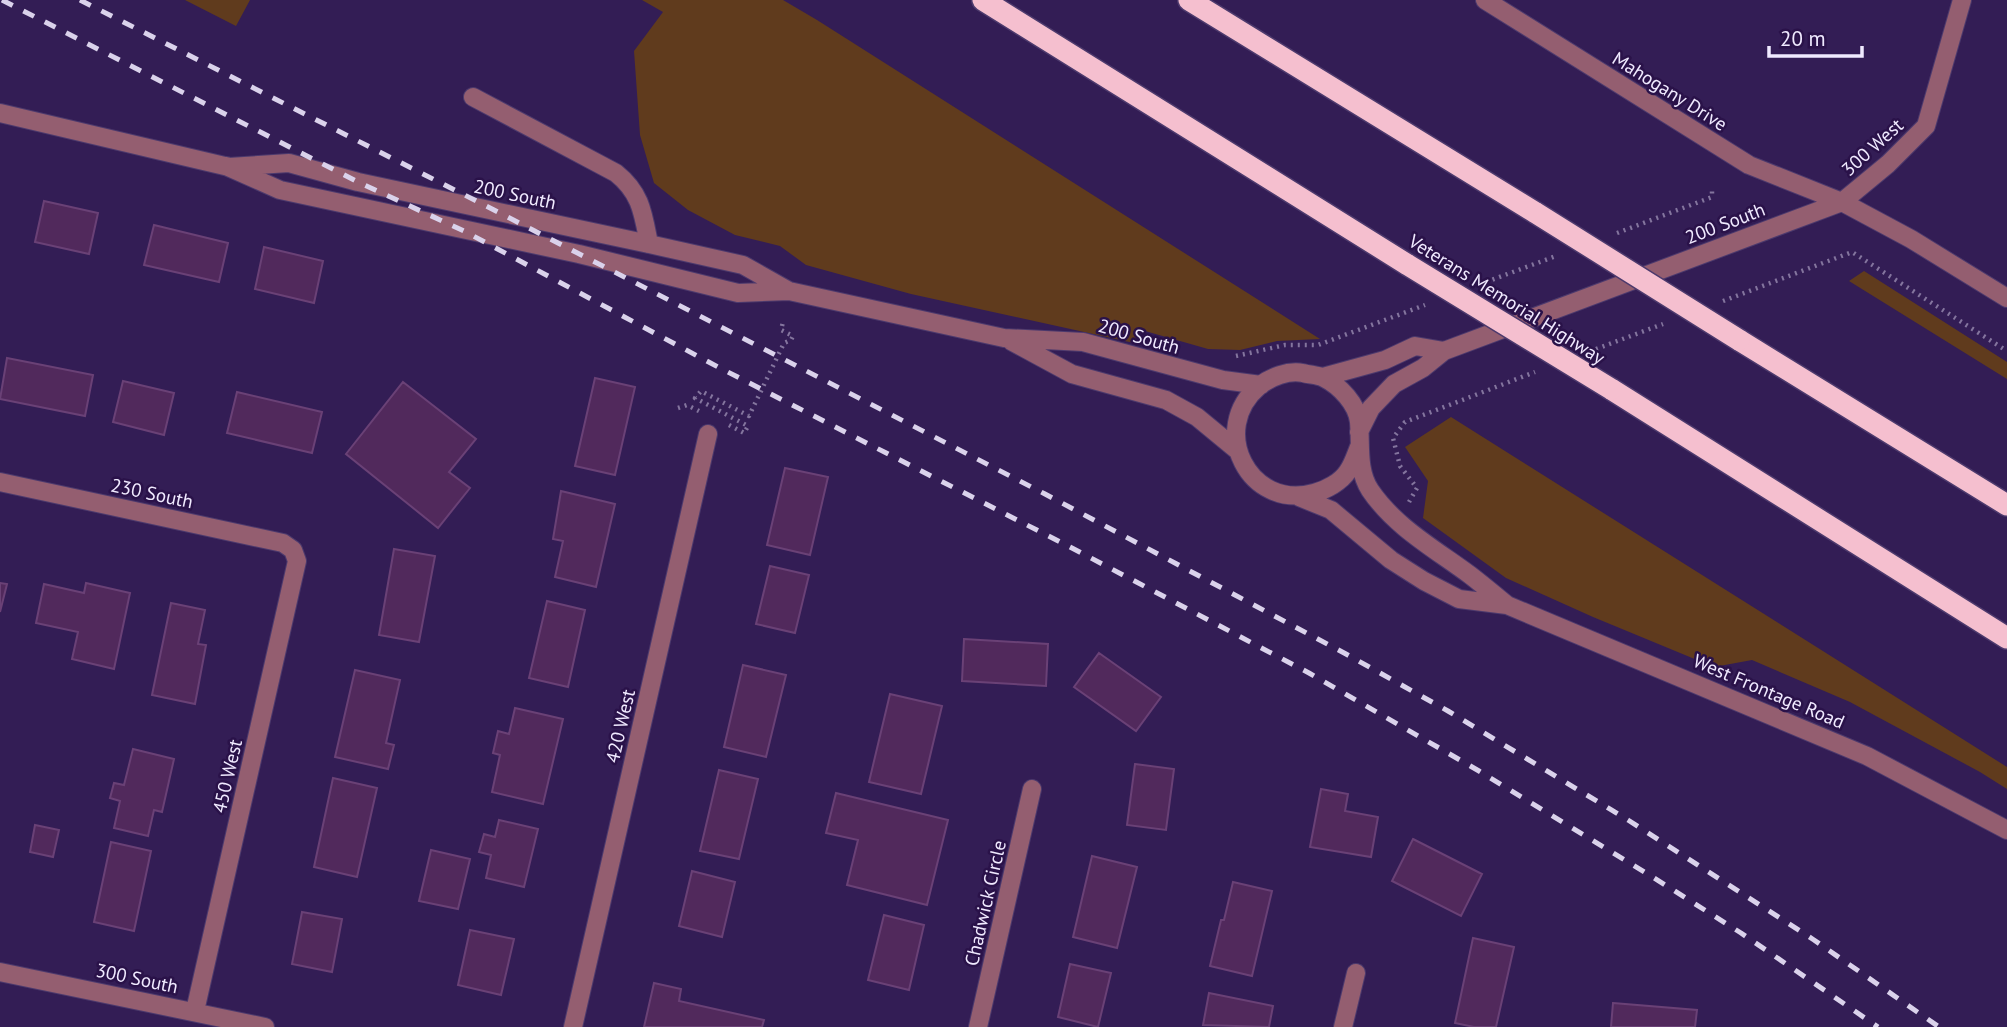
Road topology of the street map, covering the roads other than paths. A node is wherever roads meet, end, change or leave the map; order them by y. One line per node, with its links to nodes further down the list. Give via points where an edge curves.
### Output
1 (982, 0): 24 (highway, Veterans Memorial Highway, bridge)
2 (1189, 0): 21 (highway, bridge)
3 (1485, 0): 8 (street, Mahogany Drive, via 1749,165)
4 (1962, 0): 8 (street, 300 West, via 1927,126)
5 (473, 97): 9 (street, via 628,183 638,197)
6 (0, 113): 7 (street, 200 South)
7 (227, 166): 9 (street, 200 South, via 289,163); 10 (street, 200 South, via 280,190 738,293)
8 (1842, 202): 11 (street); 13 (street, 200 South)
9 (649, 244): 10 (street, 200 South, via 743,265)
10 (789, 291): 12 (street, 200 South)
11 (2007, 298)
12 (1004, 338): 15 (street, 200 South, via 1083,342 1211,377); 18 (street, 200 South, via 1072,374 1166,400 1198,417)
13 (1444, 351): 14 (street, 200 South, via 1415,346 1385,360); 17 (street, 200 South, via 1394,384 1371,408)
14 (1323, 377): 15 (street, via 1296,372); 17 (street, via 1345,394 1359,419)
15 (1261, 385): 18 (street, via 1247,397 1236,422)
16 (708, 434): 31 (street, 420 West)
17 (1359, 439): 20 (street, via 1348,472 1327,490); 23 (street, West Frontage Road, via 1361,469 1369,489 1418,538)
18 (1237, 450): 20 (street, via 1250,475 1272,492)
19 (0, 482): 22 (street, 230 South, via 283,543)
20 (1300, 497): 23 (street, West Frontage Road, via 1331,510 1424,582 1459,599)
21 (2007, 505)
22 (293, 550): 29 (street, 450 West, via 297,561)
23 (1507, 606): 26 (street, West Frontage Road, via 1867,756)
24 (2007, 638)
25 (1032, 789): 32 (street, Chadwick Circle)
26 (2007, 830)
27 (0, 972): 29 (street, 300 South)
28 (1356, 973): 33 (street)
29 (195, 1011): 30 (street, 300 South)
30 (265, 1027)
31 (573, 1027)
32 (978, 1027)
33 (1343, 1027)

